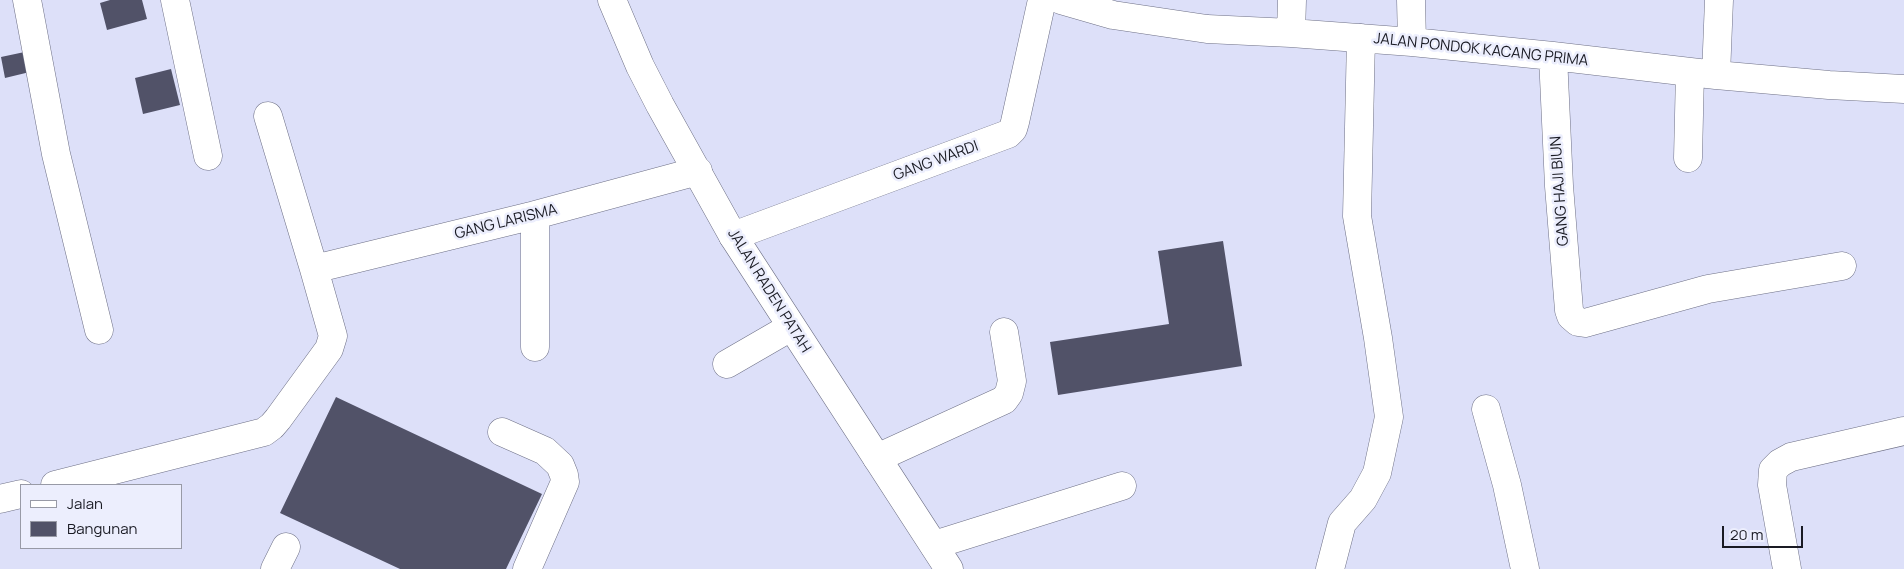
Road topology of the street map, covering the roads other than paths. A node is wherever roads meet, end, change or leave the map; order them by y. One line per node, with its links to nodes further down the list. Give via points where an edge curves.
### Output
1 (27, 0): 25 (street, via 56,154)
2 (174, 0): 17 (street)
3 (612, 0): 19 (street, JALAN RADEN PATAH, via 640,66)
4 (1042, 0): 21 (street, GANG WARDI, via 1015,122 1008,134)
5 (1061, 0): 9 (street, JALAN PONDOK KACANG PRIMA)
6 (1292, 0): 10 (street)
7 (1410, 0): 12 (street)
8 (1719, 0): 14 (street)
9 (1114, 7): 10 (street, JALAN PONDOK KACANG PRIMA, via 1207,29)
10 (1291, 33): 11 (street, JALAN PONDOK KACANG PRIMA)
11 (1361, 38): 12 (street, JALAN PONDOK KACANG PRIMA); 40 (street, via 1357,216 1389,417 1377,473 1363,499 1342,523)
12 (1412, 42): 13 (street, JALAN PONDOK KACANG PRIMA)
13 (1553, 56): 14 (street, JALAN PONDOK KACANG PRIMA); 22 (street, GANG HAJI BIUN, via 1569,310 1578,322 1585,323 1708,289)
14 (1703, 73): 15 (street, JALAN PONDOK KACANG PRIMA, via 1829,86); 18 (street)
15 (1904, 89)
16 (268, 116): 23 (street)
17 (208, 156)
18 (1688, 158)
19 (698, 171): 20 (street, GANG LARISMA); 21 (street, JALAN RADEN PATAH)
20 (535, 215): 23 (street, GANG LARISMA); 27 (street)
21 (733, 236): 24 (street, JALAN RADEN PATAH)
22 (1842, 266)
23 (314, 269): 33 (street, via 332,336 330,349 272,426 264,432)
24 (791, 326): 28 (street); 32 (street, JALAN RADEN PATAH)
25 (100, 330)
26 (1004, 332): 32 (street, via 1012,381 1004,400)
27 (535, 347)
28 (727, 364)
29 (1486, 409): 41 (street)
30 (1904, 431): 42 (street, via 1792,457 1773,470 1772,485)
31 (502, 432): 38 (street, via 545,451 560,465 564,475 565,482)
32 (877, 458): 37 (street, JALAN RADEN PATAH)
33 (59, 484)
34 (1122, 486): 37 (street)
35 (20, 494): 36 (street)
36 (0, 499)
37 (934, 545): 39 (street, JALAN RADEN PATAH)
38 (527, 569)
39 (949, 569)
40 (1330, 569)
41 (1525, 569)
42 (1787, 569)

